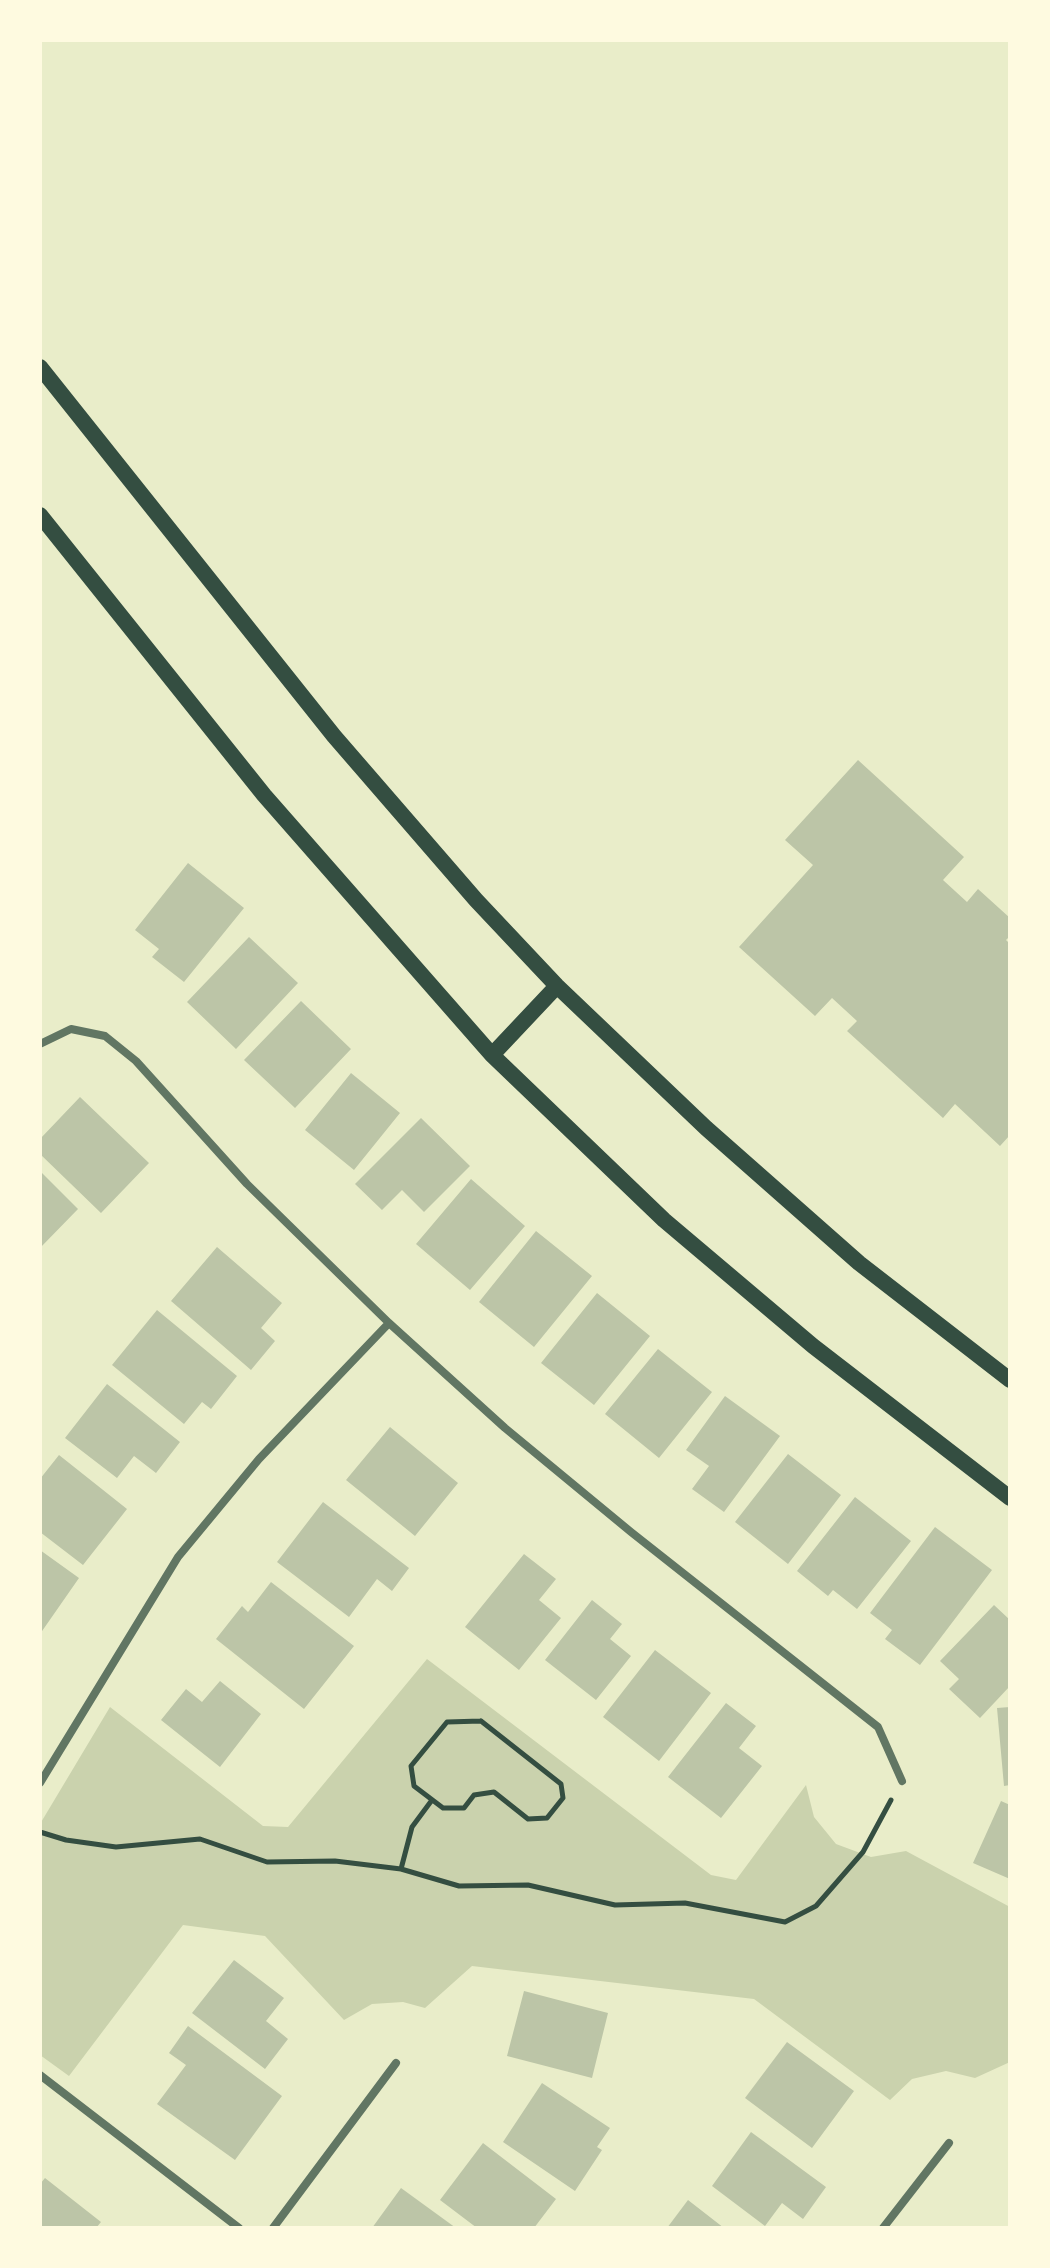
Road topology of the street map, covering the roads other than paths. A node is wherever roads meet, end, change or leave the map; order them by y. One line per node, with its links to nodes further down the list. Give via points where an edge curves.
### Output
1 (40, 367): 3 (main road, via 334,736)
2 (40, 515): 5 (main road, via 264,795)
3 (557, 986): 5 (main road); 7 (main road, via 859,1263)
4 (40, 1044): 6 (street, via 71,1029 105,1036 136,1061 247,1184)
5 (492, 1055): 8 (main road, via 676,1230 813,1346)
6 (389, 1323): 9 (street, via 505,1428 878,1727); 10 (street, via 259,1459 178,1557)
7 (1010, 1380)
8 (1010, 1498)
9 (902, 1781)
10 (40, 1783)
11 (396, 2063): 15 (street)
12 (40, 2075): 14 (street)
13 (949, 2143): 16 (street)
14 (239, 2228)
15 (273, 2228)
16 (883, 2228)

